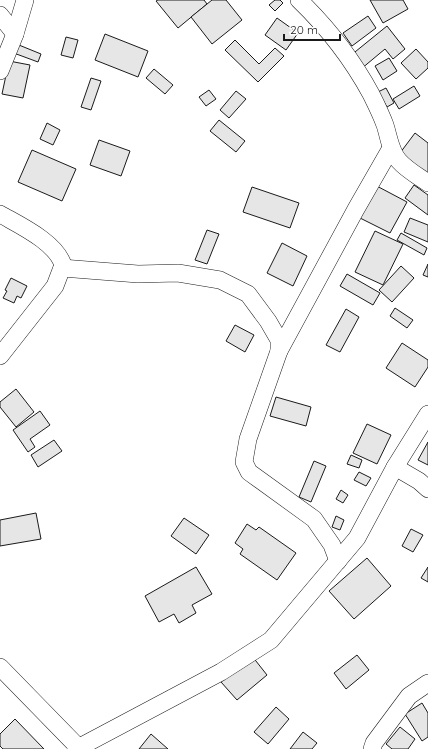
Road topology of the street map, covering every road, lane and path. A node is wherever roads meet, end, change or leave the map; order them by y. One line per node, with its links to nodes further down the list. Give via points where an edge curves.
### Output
1 (24, 0): 4 (street)
2 (299, 0): 6 (street, via 330,32 345,53 370,94 384,123)
3 (0, 15): 4 (street)
4 (15, 34): 5 (street)
5 (0, 71)
6 (391, 148): 7 (street, via 402,164); 10 (street)
7 (428, 183)
8 (0, 214): 9 (street, via 41,238 62,261)
9 (62, 268): 10 (street, via 138,274 178,273 220,280 248,294 279,340); 11 (street, via 55,286)
10 (279, 351): 15 (street, via 248,438 244,462 249,472 314,519 332,545)
11 (0, 356)
12 (428, 414): 13 (street)
13 (395, 467): 14 (street); 15 (street, via 357,538)
14 (428, 489)
15 (338, 561): 18 (street, via 271,640 221,672)
16 (0, 667): 18 (street)
17 (428, 683): 19 (street, via 409,696)
18 (77, 748)
19 (372, 749)

